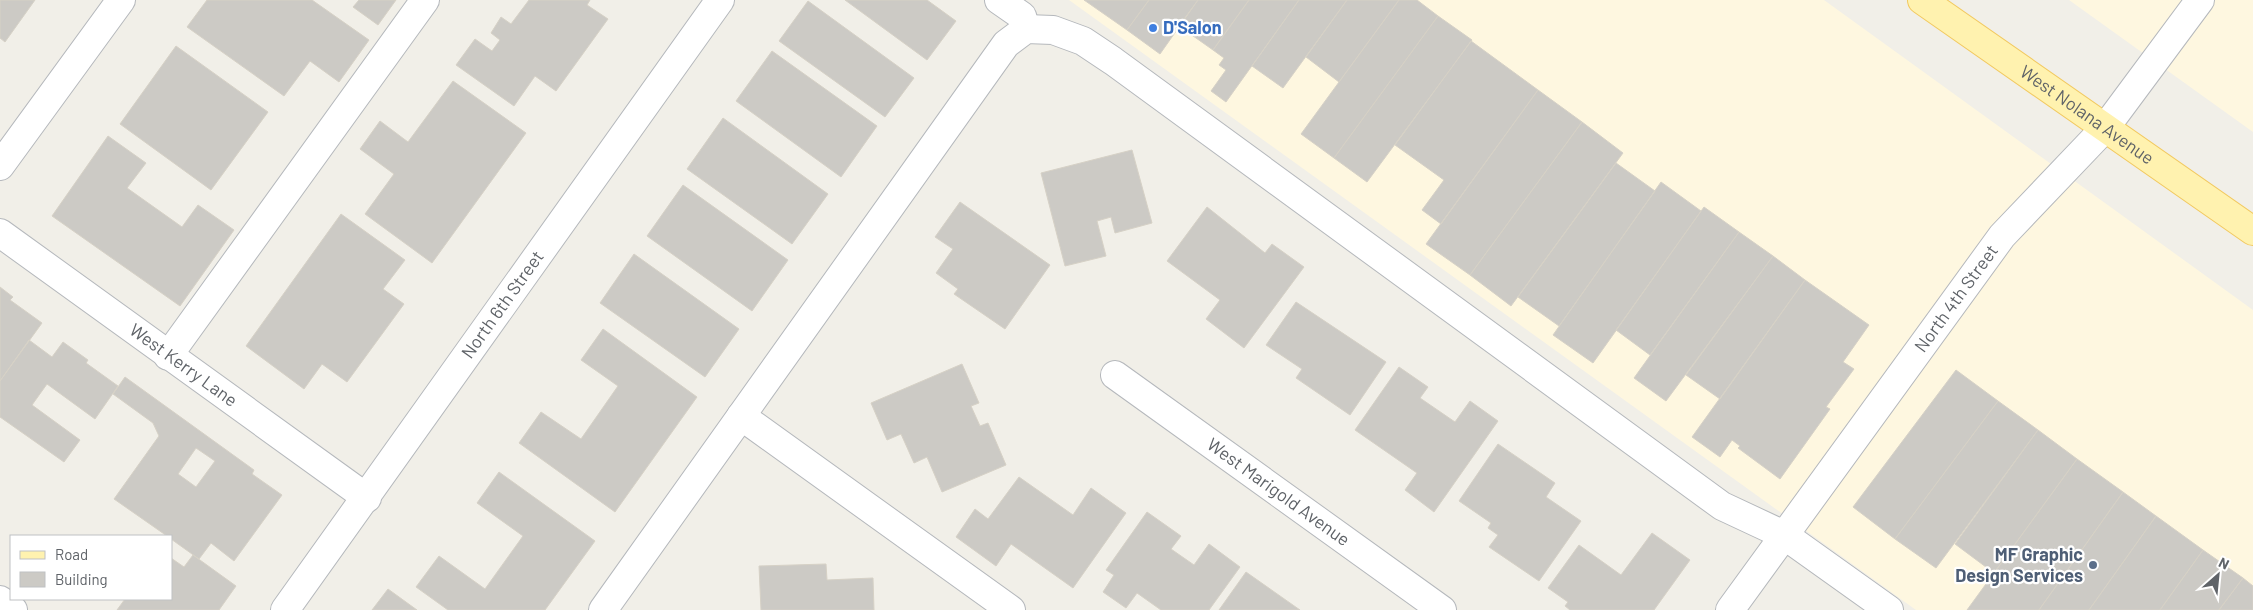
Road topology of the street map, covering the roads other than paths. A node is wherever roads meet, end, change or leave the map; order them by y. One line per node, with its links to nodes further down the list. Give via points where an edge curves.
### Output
1 (121, 0): 9 (street)
2 (426, 0): 12 (street)
3 (720, 0): 15 (street, North 6th Street)
4 (1000, 0): 7 (street, via 1022,16)
5 (1922, 0): 8 (main road, West Nolana Avenue)
6 (2200, 0): 8 (street, North 4th Street)
7 (1026, 29): 14 (street, via 1006,44); 16 (street, via 1053,30 1083,41 1722,506)
8 (2105, 128): 10 (main road, West Nolana Avenue); 16 (street, North 4th Street, via 2002,236)
9 (0, 166)
10 (2253, 231)
11 (0, 233): 12 (street, West Kerry Lane)
12 (168, 356): 15 (street, West Kerry Lane)
13 (1115, 375): 22 (street, West Marigold Avenue)
14 (741, 416): 20 (street); 21 (street)
15 (367, 498): 19 (street, North 6th Street)
16 (1784, 534): 23 (street, North 4th Street); 24 (street)
17 (0, 600): 18 (street)
18 (13, 610)
19 (285, 610)
20 (603, 610)
21 (1011, 610)
22 (1442, 610)
23 (1730, 610)
24 (1889, 610)

